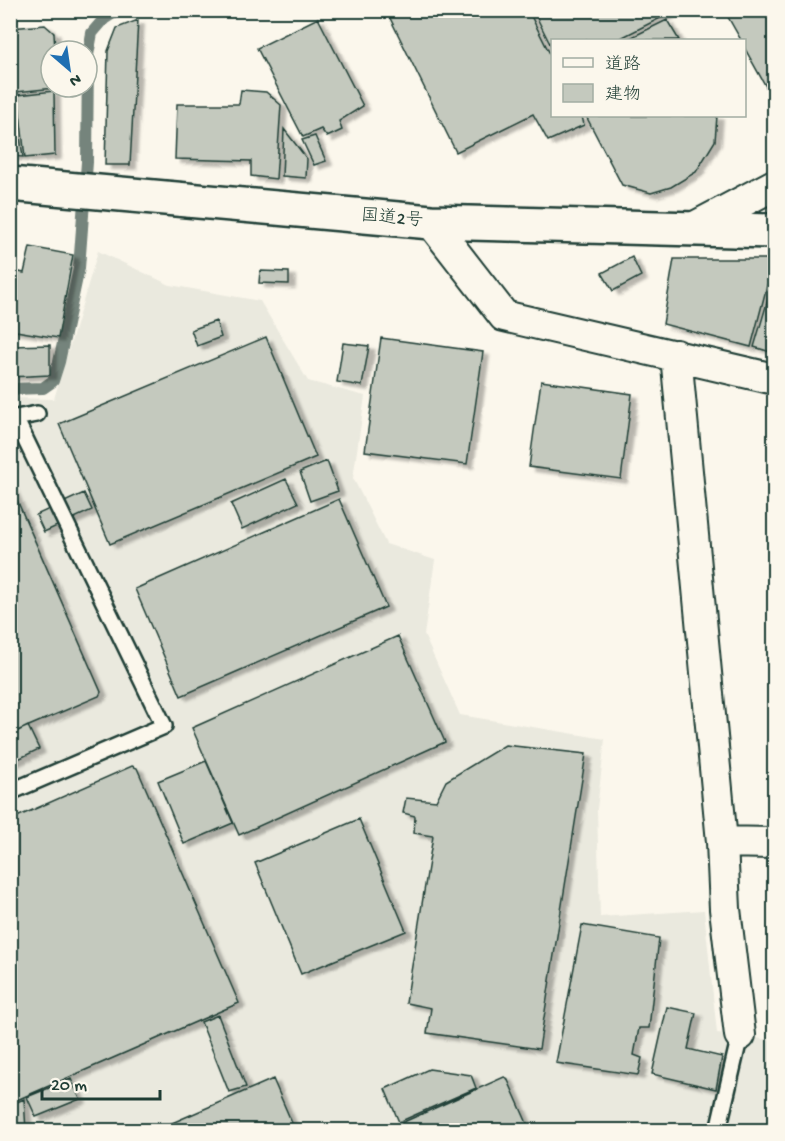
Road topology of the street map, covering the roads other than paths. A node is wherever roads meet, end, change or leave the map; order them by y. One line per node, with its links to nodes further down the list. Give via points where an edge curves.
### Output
1 (10, 184): 3 (highway, 国道2号)
2 (774, 184): 4 (street)
3 (431, 222): 4 (highway, 国道2号); 6 (street, via 504,316)
4 (689, 230): 5 (highway, 国道2号)
5 (774, 231)
6 (676, 355): 7 (street); 11 (street)
7 (774, 378)
8 (37, 414): 9 (lane)
9 (13, 419): 10 (lane, via 164,726)
10 (10, 792)
11 (722, 842): 12 (street); 13 (street, via 725,909)
12 (774, 843)
13 (740, 1035): 14 (lane)
14 (718, 1131)

